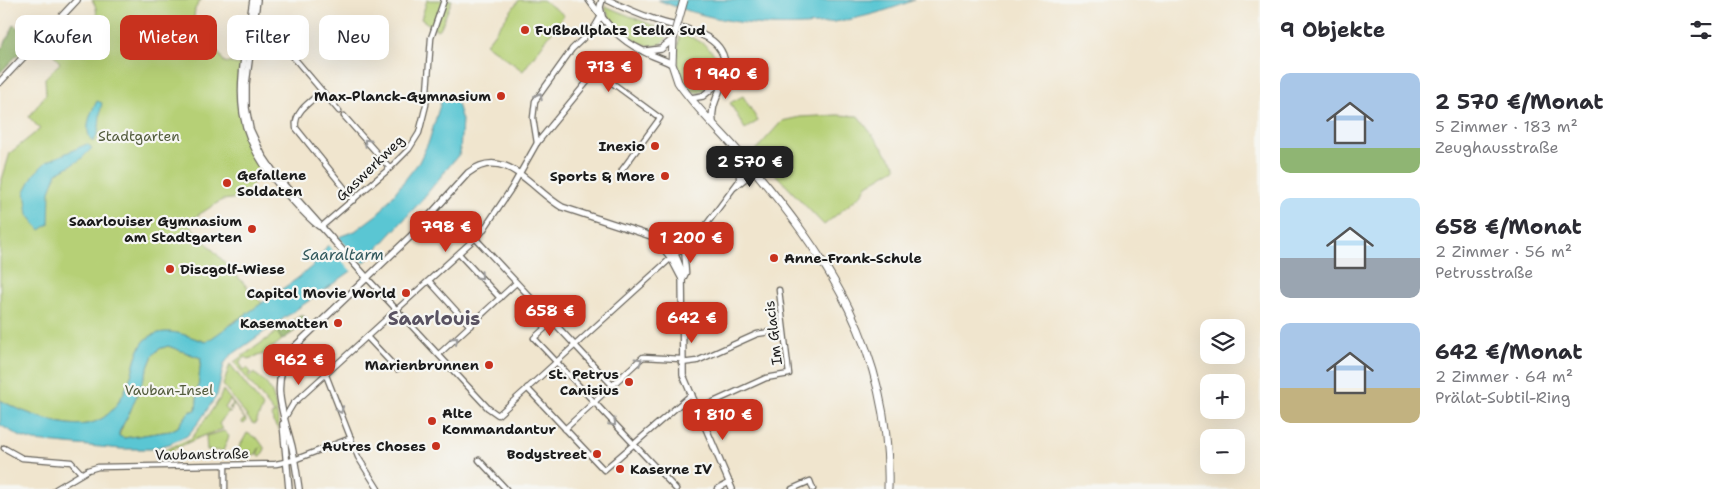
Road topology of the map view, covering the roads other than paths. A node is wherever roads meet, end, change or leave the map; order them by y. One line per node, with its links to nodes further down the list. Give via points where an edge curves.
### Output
1 (77, 0): 19 (street)
2 (253, 0): 34 (street, via 241,99 243,120 251,143 274,180)
3 (257, 0): 9 (street)
4 (444, 0): 27 (street, Gaswerkweg, via 431,38 426,105 419,133 409,149)
5 (589, 0): 10 (street)
6 (602, 0): 10 (street)
7 (608, 0): 18 (street, via 646,17 702,34 721,50)
8 (684, 0): 13 (main road, bridge)
9 (255, 15)
10 (602, 18): 11 (street); 12 (street)
11 (594, 28): 12 (street); 25 (street, one-way to 11, via 533,118 535,101 572,50)
12 (610, 28): 14 (street)
13 (673, 39): 14 (street, via 661,49); 17 (main road)
14 (643, 51): 17 (street)
15 (249, 60): 34 (street, via 246,108 255,143 277,177 317,219)
16 (296, 60): 20 (street)
17 (672, 64): 21 (main road, via 678,82)
18 (724, 76): 21 (street, via 710,92 700,98); 24 (street, via 713,102)
19 (0, 82)
20 (322, 92): 22 (street); 33 (street, via 298,114 296,128)
21 (691, 98): 24 (main road)
22 (339, 111)
23 (344, 116): 27 (street, one-way to 23)
24 (713, 123): 26 (main road)
25 (537, 143): 29 (street, via 596,71 660,118); 30 (street)
26 (732, 145): 28 (main road); 31 (street, via 738,161)
27 (390, 168): 33 (street, Gaswerkweg)
28 (752, 169): 31 (street); 32 (street); 88 (main road, via 799,224 822,258 859,329 879,395 887,450)
29 (622, 170)
30 (520, 174): 35 (street); 36 (street, via 562,207); 42 (street, via 494,162 475,168 412,235)
31 (738, 180): 32 (street)
32 (734, 188): 37 (street, via 713,219)
33 (354, 200): 34 (street, Gaswerkweg)
34 (321, 228): 42 (street)
35 (476, 239): 40 (street); 45 (street)
36 (656, 239): 38 (street); 41 (street)
37 (691, 241): 38 (street); 39 (street)
38 (664, 242): 41 (street)
39 (684, 246): 41 (street); 43 (street, via 686,273)
40 (459, 254): 44 (street); 47 (street, one-way to 47)
41 (673, 256): 43 (street); 53 (street)
42 (365, 276): 48 (street); 62 (street, via 290,351 280,373)
43 (683, 280): 55 (street)
44 (430, 282): 48 (street); 50 (street)
45 (516, 283): 47 (street); 49 (street)
46 (779, 290): 51 (street, Im Glacis)
47 (500, 298): 50 (street)
48 (399, 310): 52 (street); 54 (street)
49 (553, 321): 53 (street); 56 (street, via 534,338)
50 (470, 326): 54 (street, one-way to 50)
51 (783, 330): 55 (street, via 761,332 697,361); 65 (street, Im Glacis, via 789,374 766,378)
52 (368, 338): 57 (street); 58 (street)
53 (575, 345): 56 (street); 59 (street)
54 (439, 354): 60 (street, via 495,414 499,414)
55 (681, 361): 59 (street, one-way to 55, via 643,357); 61 (street, via 683,375)
56 (555, 362): 60 (street); 63 (street)
57 (397, 369)
58 (326, 374): 64 (street); 68 (street, one-way to 68)
59 (612, 385): 63 (street)
60 (527, 388): 67 (street)
61 (692, 394): 65 (street); 69 (street)
62 (280, 402): 64 (street); 66 (street)
63 (594, 403): 67 (street); 69 (street, one-way to 69)
64 (293, 404): 66 (street)
65 (698, 409): 76 (street)
66 (283, 420): 71 (street); 73 (street)
67 (565, 429): 69 (street, via 604,470)
68 (350, 438): 71 (street, Vaubanstraße); 81 (street)
69 (633, 444): 83 (street)
70 (4, 448): 75 (street, via 22,458 71,462)
71 (294, 460): 73 (street, Vaubanstraße); 80 (street)
72 (478, 460): 82 (street)
73 (285, 462): 74 (street, Vaubanstraße); 79 (street)
74 (225, 466): 75 (street, Vaubanstraße, via 110,466); 78 (street)
75 (82, 473): 77 (street, Vaubanstraße)
76 (730, 482): 84 (street); 85 (street)
77 (56, 489)
78 (225, 489)
79 (289, 489)
80 (300, 489)
81 (378, 489)
82 (506, 489)
83 (676, 489)
84 (717, 489)
85 (732, 489)
86 (792, 489): 87 (street, via 810,481)
87 (813, 489)
88 (888, 489)

